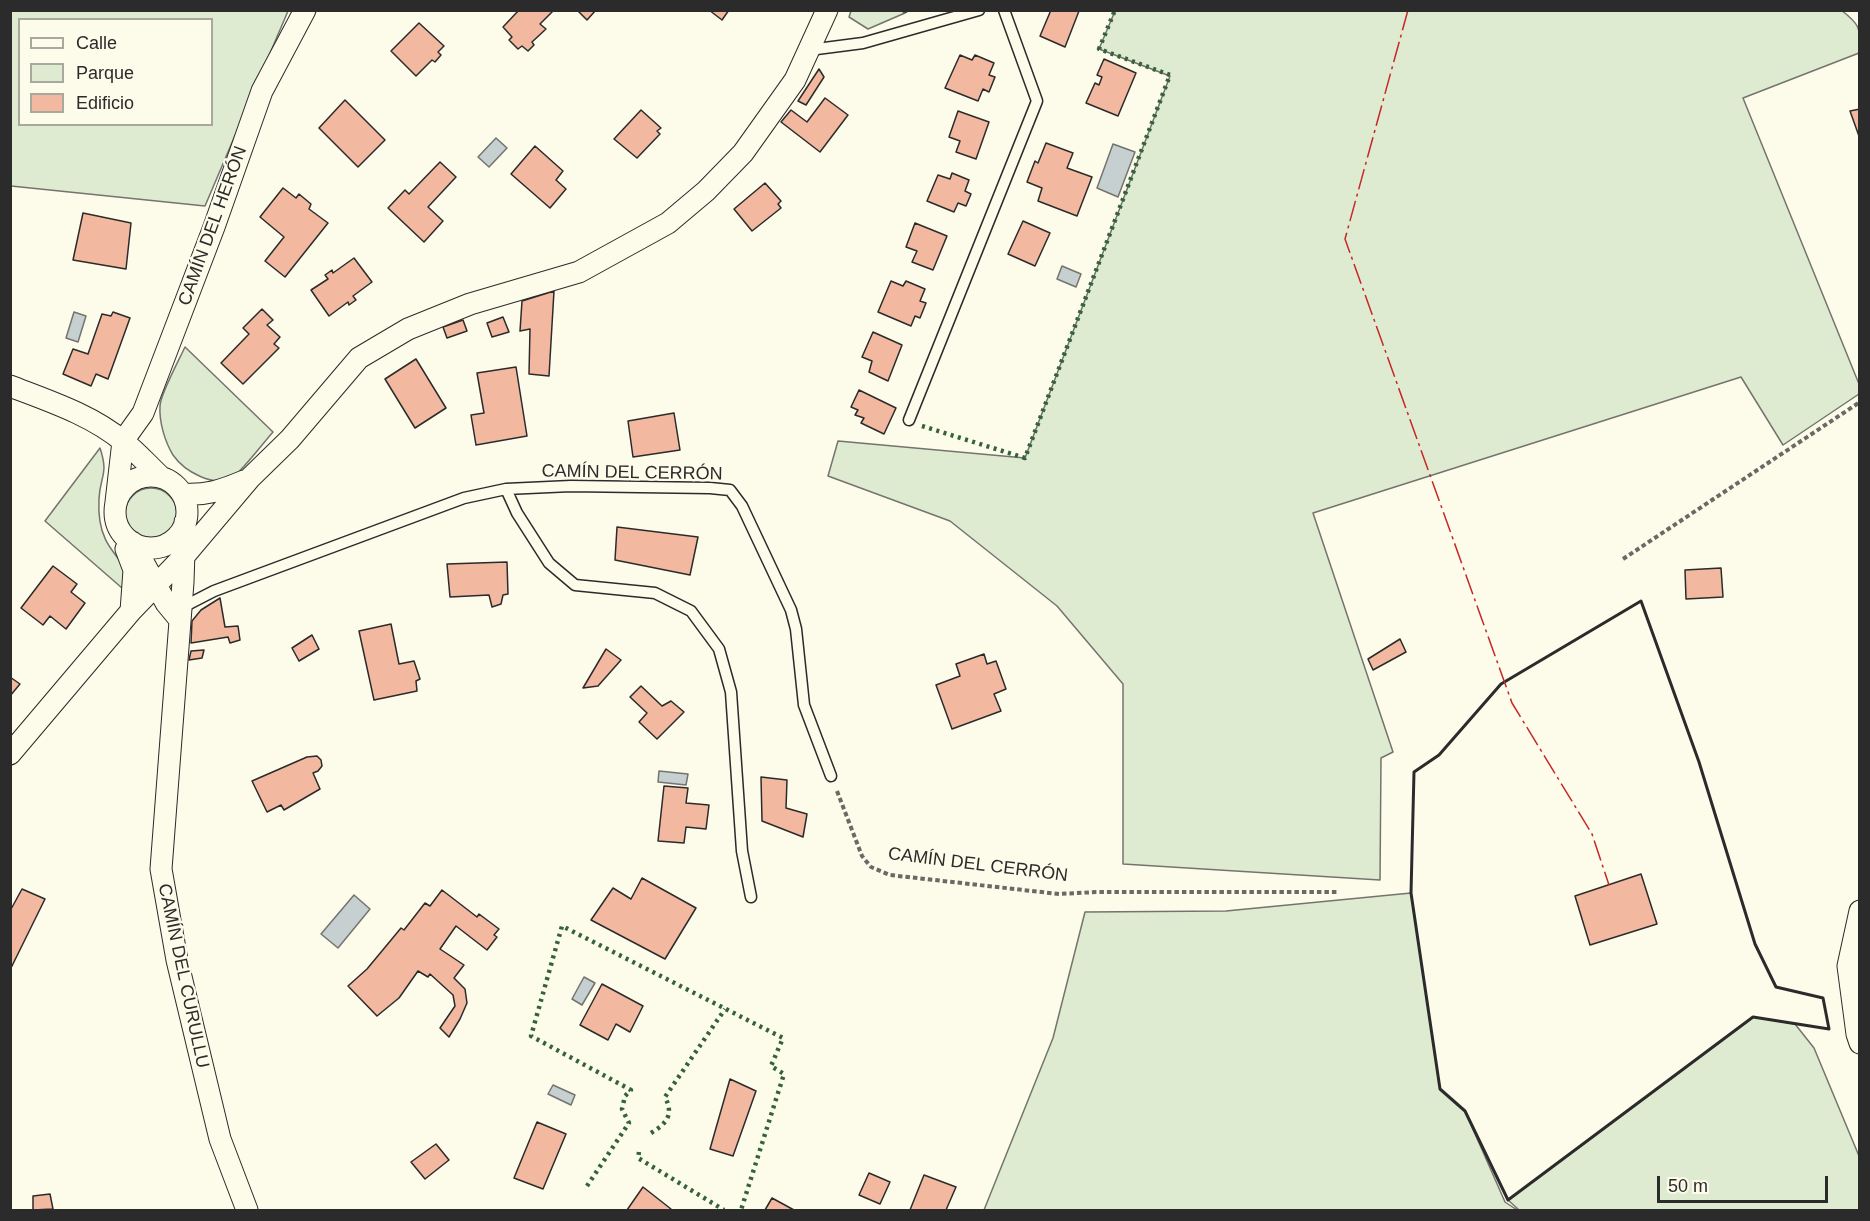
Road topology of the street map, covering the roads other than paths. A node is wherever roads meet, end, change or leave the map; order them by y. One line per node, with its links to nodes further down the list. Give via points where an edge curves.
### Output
1 (305, 10): 8 (street, CAMÍN DEL HERÓN, via 262,91 143,413)
2 (827, 10): 5 (street)
3 (980, 10): 5 (lane, via 863,43)
4 (1004, 10): 7 (lane, via 1037,101)
5 (809, 50): 10 (street, via 795,80 743,153 668,223 579,272 470,304 408,329 359,358 290,439)
6 (10, 386): 8 (street, via 101,426)
7 (909, 420)
8 (123, 441): 9 (street); 13 (street)
9 (161, 477): 12 (street); 13 (street, via 138,478 128,483)
10 (250, 478): 12 (street, via 212,494); 16 (street)
11 (506, 489): 17 (lane, CAMÍN DEL CERRÓN, via 464,498); 20 (lane, CAMÍN DEL CERRÓN, via 571,486 730,490 742,506 791,610 804,705); 21 (lane, via 549,563 575,585 655,593 691,611 719,649 731,692 742,851)
12 (182, 495): 14 (street, CAMÍN DEL CURULLU)
13 (116, 502): 15 (street, via 115,511)
14 (185, 522): 15 (street, via 172,540 162,546 151,548); 16 (street, CAMÍN DEL CURULLU)
15 (130, 539): 16 (street); 17 (street); 18 (street, via 134,570)
16 (185, 555): 17 (street, CAMÍN DEL CURULLU); 17 (street)
17 (171, 604): 18 (street); 24 (street, CAMÍN DEL CURULLU, via 161,869 177,960 220,1139)
18 (131, 611): 19 (street)
19 (10, 754)
20 (831, 776)
21 (751, 897)
22 (1860, 911): 23 (street, via 1848,966)
23 (1860, 1043)
24 (247, 1210)

